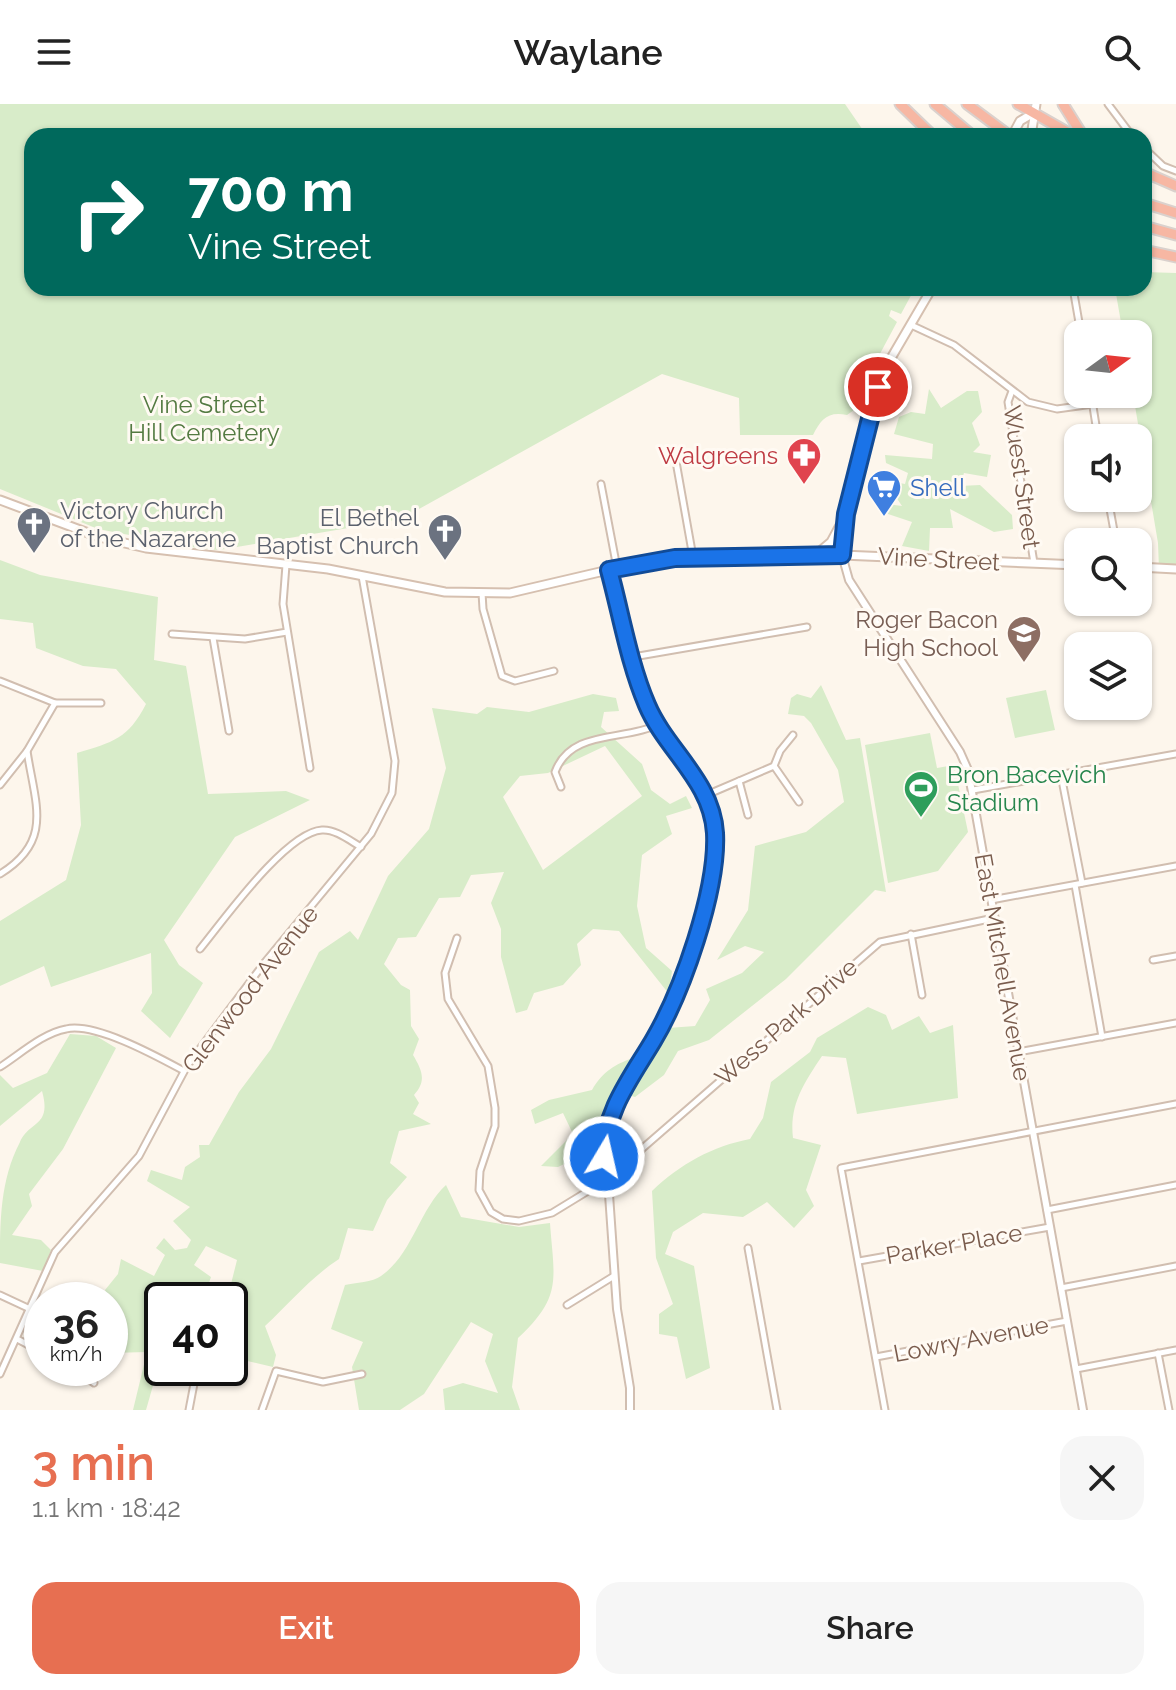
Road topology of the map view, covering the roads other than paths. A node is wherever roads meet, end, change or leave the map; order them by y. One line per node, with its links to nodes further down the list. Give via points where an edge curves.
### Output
1 (900, 104): 8 (highway)
2 (935, 104): 9 (highway)
3 (967, 104): 10 (highway)
4 (1018, 104): 7 (highway)
5 (1063, 104): 13 (highway)
6 (1108, 104): 14 (street)
7 (1034, 109): 11 (main road); 12 (highway)
8 (925, 128)
9 (964, 128)
10 (1000, 128)
11 (1014, 128)
12 (1062, 128)
13 (1078, 128)
14 (1126, 128)
15 (1152, 156): 16 (street)
16 (1176, 171)
17 (1152, 176): 18 (highway)
18 (1176, 186)
19 (1152, 206): 20 (highway)
20 (1176, 213)
21 (1152, 228): 22 (highway)
22 (1176, 235)
23 (1152, 252): 24 (highway)
24 (1176, 257)
25 (927, 296): 28 (main road)
26 (1074, 296): 27 (street)
27 (1079, 320)
28 (910, 324): 29 (street, via 954,345); 34 (main road, via 874,397)
29 (1012, 391): 30 (street, via 1028,402); 38 (street, Wuest Street, via 1008,402)
30 (1064, 407)
31 (675, 456): 37 (street)
32 (601, 484): 42 (street)
33 (0, 500): 40 (main road, Vine Street, via 112,541)
34 (846, 514): 35 (main road, via 831,542); 36 (main road)
35 (814, 555): 36 (main road, Vine Street); 37 (main road, Vine Street)
36 (842, 555): 38 (main road, Vine Street); 66 (street, East Mitchell Avenue, via 849,580 960,752)
37 (693, 557): 42 (main road, Vine Street)
38 (1034, 563): 39 (main road, Vine Street)
39 (1064, 564)
40 (286, 565): 44 (main road, Vine Street); 47 (street)
41 (1152, 568): 43 (main road)
42 (613, 569): 45 (main road, Vine Street, via 510,593); 50 (street)
43 (1176, 569)
44 (362, 576): 45 (main road, Vine Street, via 445,592); 70 (street, Glenwood Avenue, via 396,772 388,804)
45 (482, 593): 51 (street, via 502,676 515,681)
46 (807, 627): 50 (street)
47 (287, 632): 49 (street); 61 (street)
48 (172, 634): 49 (street)
49 (213, 638): 56 (street)
50 (632, 657): 55 (street)
51 (554, 671)
52 (0, 681): 53 (street)
53 (55, 703): 54 (street); 58 (street)
54 (101, 703)
55 (657, 725): 65 (street, via 579,746 558,765); 67 (street)
56 (229, 731)
57 (793, 735): 60 (street)
58 (27, 751): 64 (street); 72 (street, via 37,832 27,853)
59 (1176, 754): 62 (street)
60 (774, 766): 63 (street); 68 (street)
61 (310, 768)
62 (1061, 775): 66 (street); 73 (street)
63 (739, 781): 67 (street); 69 (street)
64 (0, 785)
65 (561, 787)
66 (973, 790): 74 (street, East Mitchell Avenue)
67 (704, 796): 89 (street, via 714,823 715,848 706,902 674,1000 608,1123)
68 (799, 802)
69 (748, 815)
70 (361, 847): 78 (street, via 332,831 309,833 269,865); 86 (street, Glenwood Avenue, via 265,962)
71 (1176, 866): 73 (street)
72 (0, 874)
73 (1078, 884): 74 (street); 83 (street)
74 (991, 900): 75 (street, East Mitchell Avenue)
75 (994, 918): 76 (street, Wess Park Drive); 84 (street, East Mitchell Avenue)
76 (911, 934): 81 (street); 89 (street, Wess Park Drive, via 873,947)
77 (457, 938): 89 (street, Wess Park Drive, via 445,973 448,999 488,1066 495,1108 493,1134 478,1179 485,1205 503,1219 536,1220)
78 (200, 949)
79 (1176, 956): 80 (street)
80 (1153, 960)
81 (922, 995)
82 (1176, 1023): 83 (street)
83 (1102, 1037): 84 (street)
84 (1018, 1052): 88 (street, East Mitchell Avenue)
85 (0, 1067): 86 (street, via 57,1031 72,1028 134,1047)
86 (184, 1071): 97 (street, Glenwood Avenue, via 139,1156 55,1252)
87 (1176, 1104): 88 (street)
88 (1033, 1132): 91 (street, East Mitchell Avenue); 94 (street, via 841,1168)
89 (606, 1180): 96 (street)
90 (1176, 1185): 91 (street)
91 (1047, 1210): 92 (street, East Mitchell Avenue)
92 (1050, 1227): 94 (street, Parker Place); 98 (street, East Mitchell Avenue)
93 (748, 1248): 116 (street)
94 (859, 1261): 108 (street)
95 (1176, 1266): 98 (street)
96 (614, 1276): 100 (street); 115 (street)
97 (42, 1282)
98 (1061, 1288): 102 (street, East Mitchell Avenue)
99 (0, 1295): 101 (street)
100 (567, 1305)
101 (24, 1306)
102 (1067, 1321): 108 (street, Lowry Avenue); 109 (street, East Mitchell Avenue)
103 (24, 1323): 104 (street, Glenwood Avenue)
104 (17, 1339): 105 (street); 110 (street, Glenwood Avenue)
105 (24, 1343)
106 (1176, 1350): 107 (street)
107 (1158, 1353): 109 (street); 119 (street)
108 (876, 1357): 117 (street)
109 (1076, 1369): 118 (street, East Mitchell Avenue)
110 (0, 1374)
111 (362, 1374): 114 (street, via 323,1382 276,1371)
112 (194, 1386): 113 (street)
113 (189, 1410)
114 (262, 1410)
115 (630, 1410)
116 (777, 1410)
117 (885, 1410)
118 (1083, 1410)
119 (1169, 1410)

